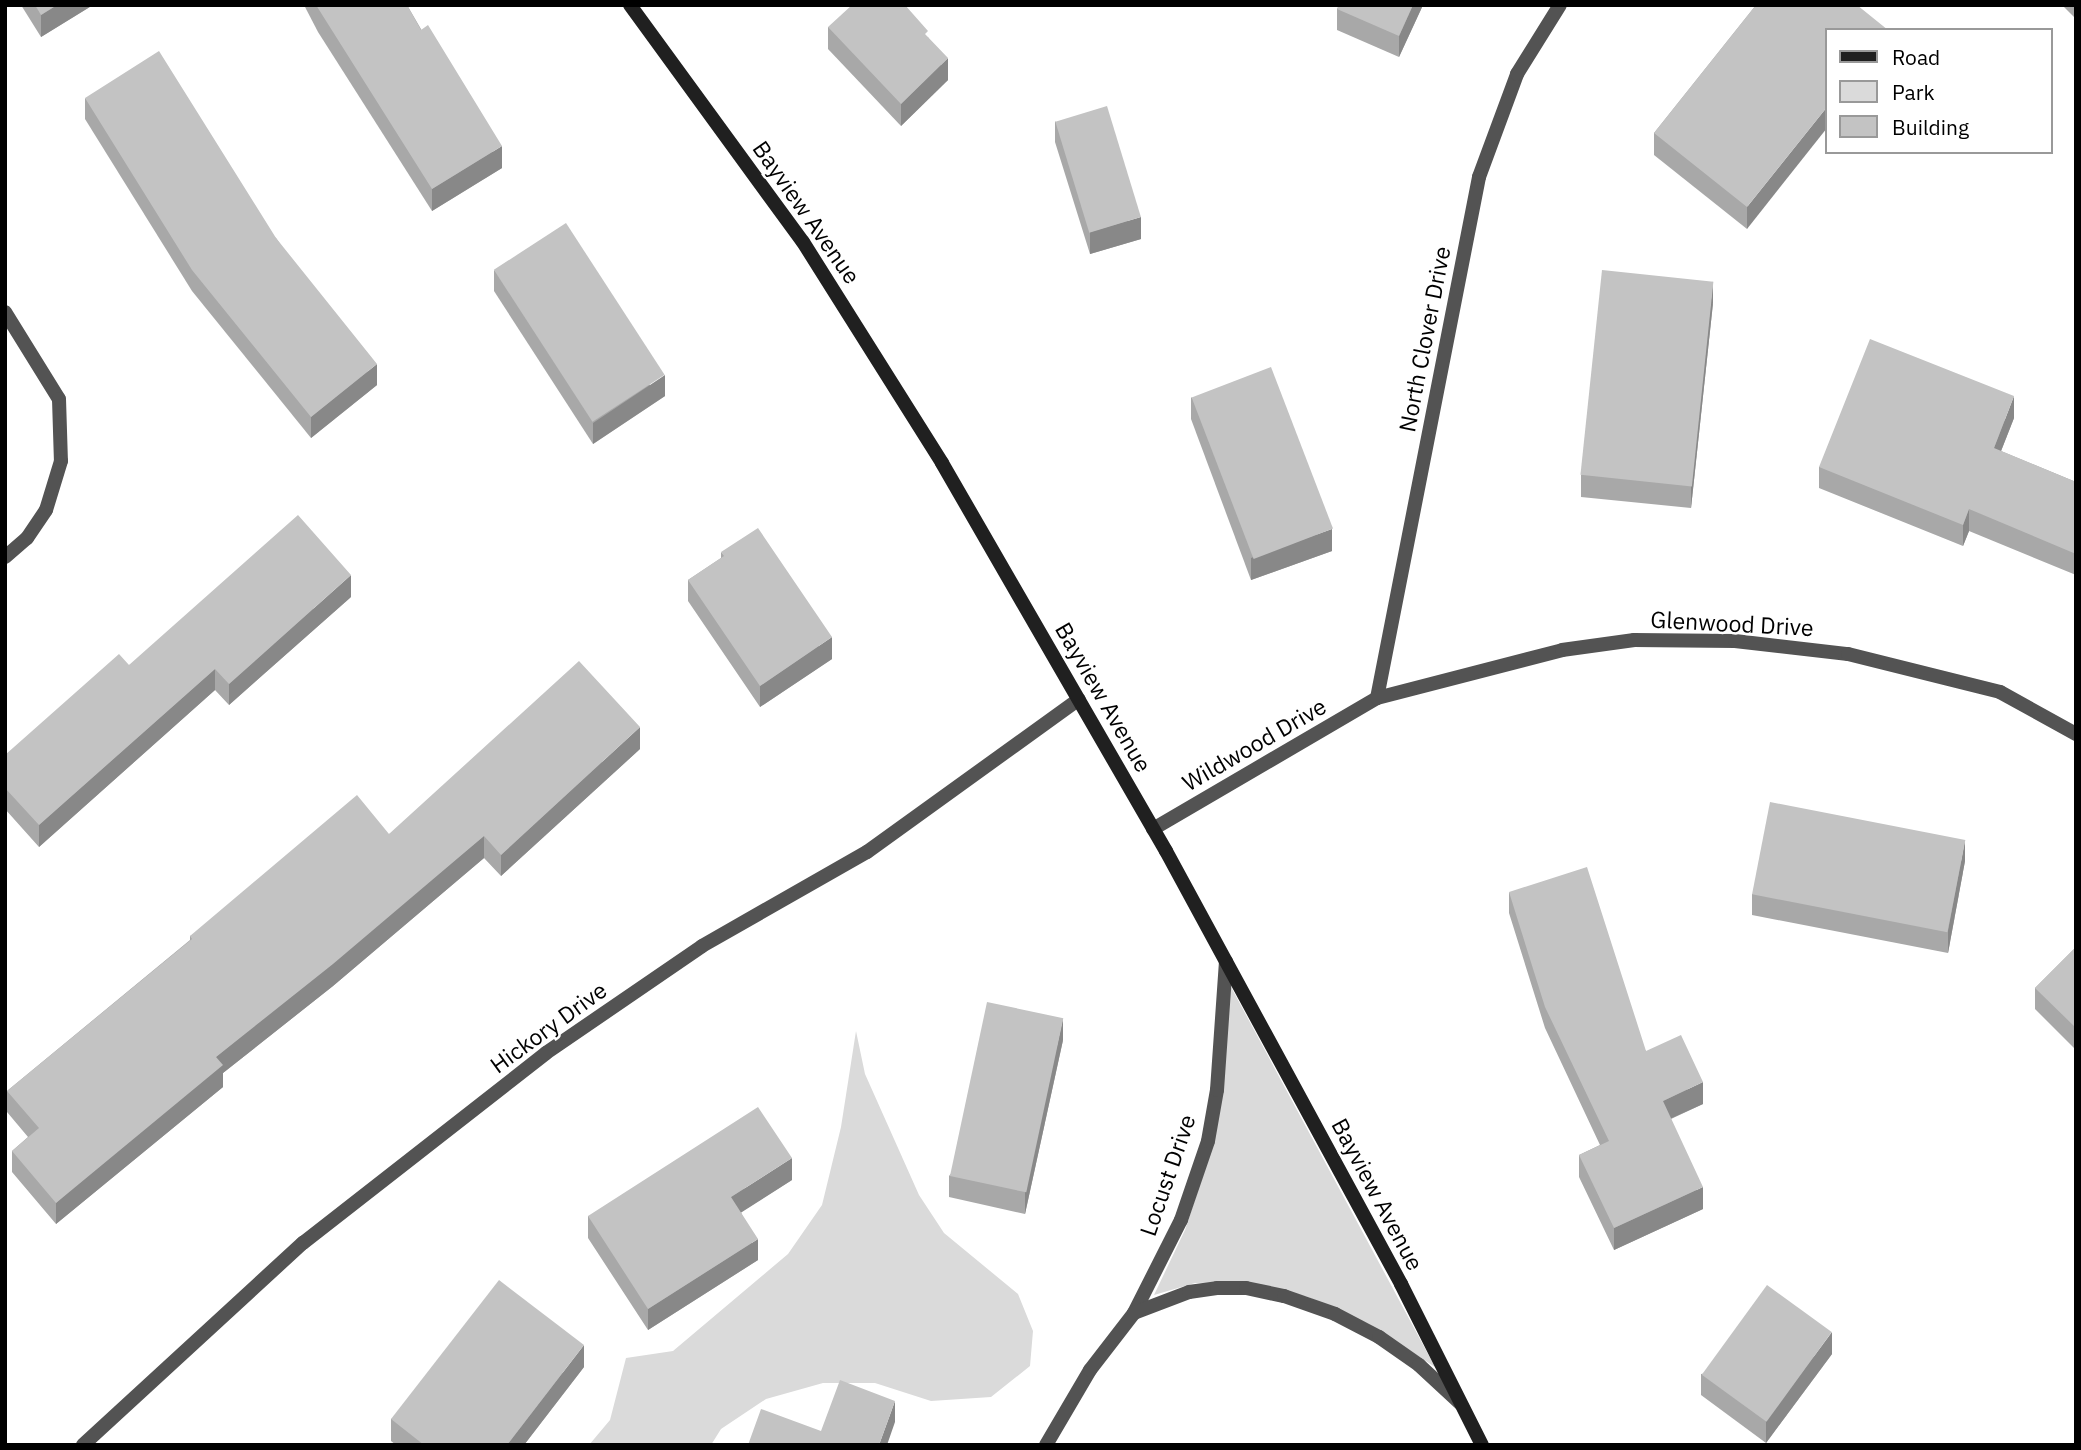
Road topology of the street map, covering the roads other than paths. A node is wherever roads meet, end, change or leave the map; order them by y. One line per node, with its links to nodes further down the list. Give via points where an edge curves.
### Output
1 (1560, 5): 5 (street, North Clover Drive, via 1517,74 1479,177)
2 (635, 7): 6 (main road, Bayview Avenue, via 838,296 942,463)
3 (5, 312): 4 (street, via 58,399 61,461 46,510 27,538)
4 (5, 557)
5 (1377, 698): 7 (street, Glenwood Drive, via 1562,650 1634,640 1735,641 1848,654 2000,692); 8 (street, Wildwood Drive)
6 (1079, 699): 8 (main road, Bayview Avenue); 12 (street, Hickory Drive, via 867,852 702,946 545,1053 303,1243)
7 (2076, 734)
8 (1153, 829): 9 (main road, Bayview Avenue)
9 (1226, 961): 10 (street, Locust Drive, via 1217,1090 1208,1141 1181,1220); 11 (main road, Bayview Avenue)
10 (1134, 1312): 11 (street, via 1189,1292 1217,1288 1284,1296 1335,1314 1379,1337 1419,1365); 13 (street, Locust Drive, via 1090,1370)
11 (1461, 1404): 14 (main road, Bayview Avenue)
12 (83, 1445)
13 (1046, 1445)
14 (1482, 1445)

